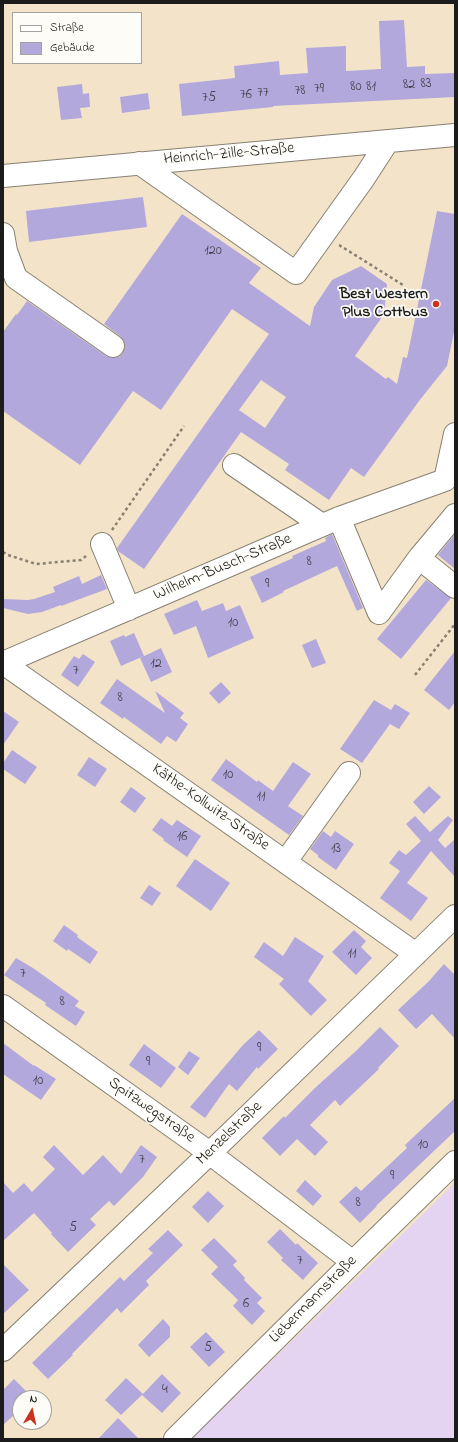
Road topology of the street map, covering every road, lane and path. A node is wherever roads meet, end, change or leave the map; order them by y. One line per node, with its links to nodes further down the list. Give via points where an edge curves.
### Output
1 (455, 135): 2 (street, Heinrich-Zille-Straße)
2 (388, 141): 3 (street, Heinrich-Zille-Straße); 6 (street)
3 (138, 163): 4 (street, Heinrich-Zille-Straße); 6 (street, via 296,273)
4 (3, 176)
5 (3, 234): 8 (street, via 16,278)
6 (323, 235): 7 (path)
7 (403, 285)
8 (113, 346)
9 (184, 426): 15 (path)
10 (455, 434): 12 (street)
11 (234, 465): 14 (street)
12 (450, 484): 14 (street, Wilhelm-Busch-Straße)
13 (455, 515): 17 (street)
14 (331, 522): 17 (street, via 379,613); 19 (street, Wilhelm-Busch-Straße)
15 (102, 544): 16 (path, via 81,560 52,564 36,564); 19 (street)
16 (3, 552)
17 (419, 558): 18 (street)
18 (455, 587)
19 (129, 609): 21 (street, Wilhelm-Busch-Straße)
20 (455, 624): 22 (path)
21 (3, 663): 24 (street, Käthe-Kollwitz-Straße)
22 (415, 675)
23 (349, 773): 24 (street)
24 (286, 861): 26 (street, Käthe-Kollwitz-Straße)
25 (455, 916): 26 (street, Menzelstraße)
26 (416, 954): 28 (street, Menzelstraße)
27 (3, 1006): 28 (street, Spitzwegstraße)
28 (210, 1153): 30 (street, Spitzwegstraße); 31 (street, Menzelstraße)
29 (455, 1162): 30 (street, Liebermannstraße)
30 (353, 1262): 32 (street, Liebermannstraße)
31 (3, 1350)
32 (175, 1439)

